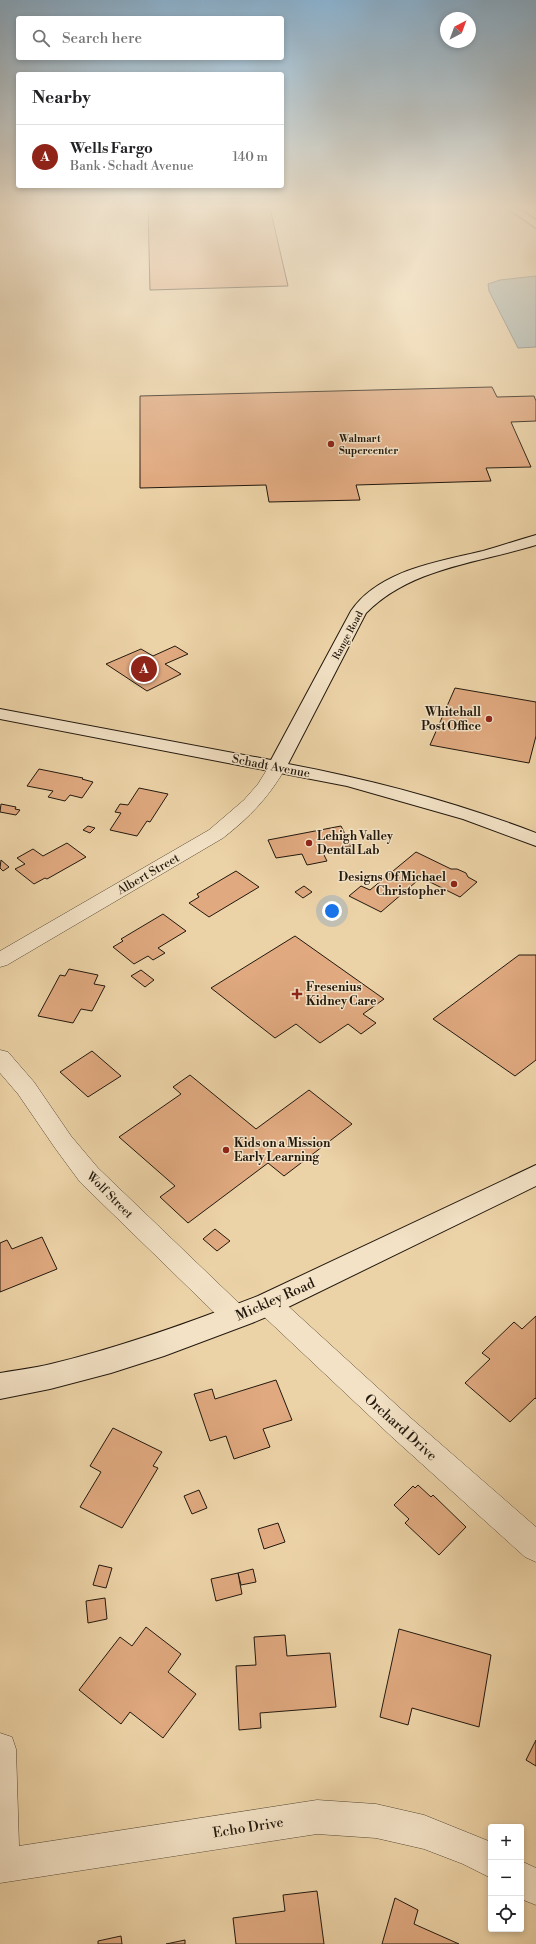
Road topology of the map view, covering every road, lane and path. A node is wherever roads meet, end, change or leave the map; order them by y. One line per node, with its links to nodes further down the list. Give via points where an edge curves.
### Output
1 (536, 540): 3 (street, Range Road, via 421,571 380,590 368,600 359,611)
2 (0, 714): 3 (street, Schadt Avenue)
3 (277, 767): 4 (street, Schadt Avenue, via 349,781 421,800); 5 (street, Albert Street, via 256,800 238,818 216,834)
4 (536, 840)
5 (0, 960)
6 (0, 1058): 9 (street, Wolf Street, via 26,1088 62,1142 89,1175)
7 (536, 1175): 8 (street, Mickley Road)
8 (268, 1304): 9 (street, Mickley Road); 11 (street, Orchard Drive)
9 (236, 1317): 10 (street, Mickley Road, via 149,1349 56,1375)
10 (0, 1386)
11 (536, 1547)
12 (0, 1749): 14 (street)
13 (489, 1860): 14 (street, Echo Drive, via 424,1832 376,1821 317,1817)
14 (1, 1865)
15 (524, 1880): 16 (street)
16 (536, 1888)

